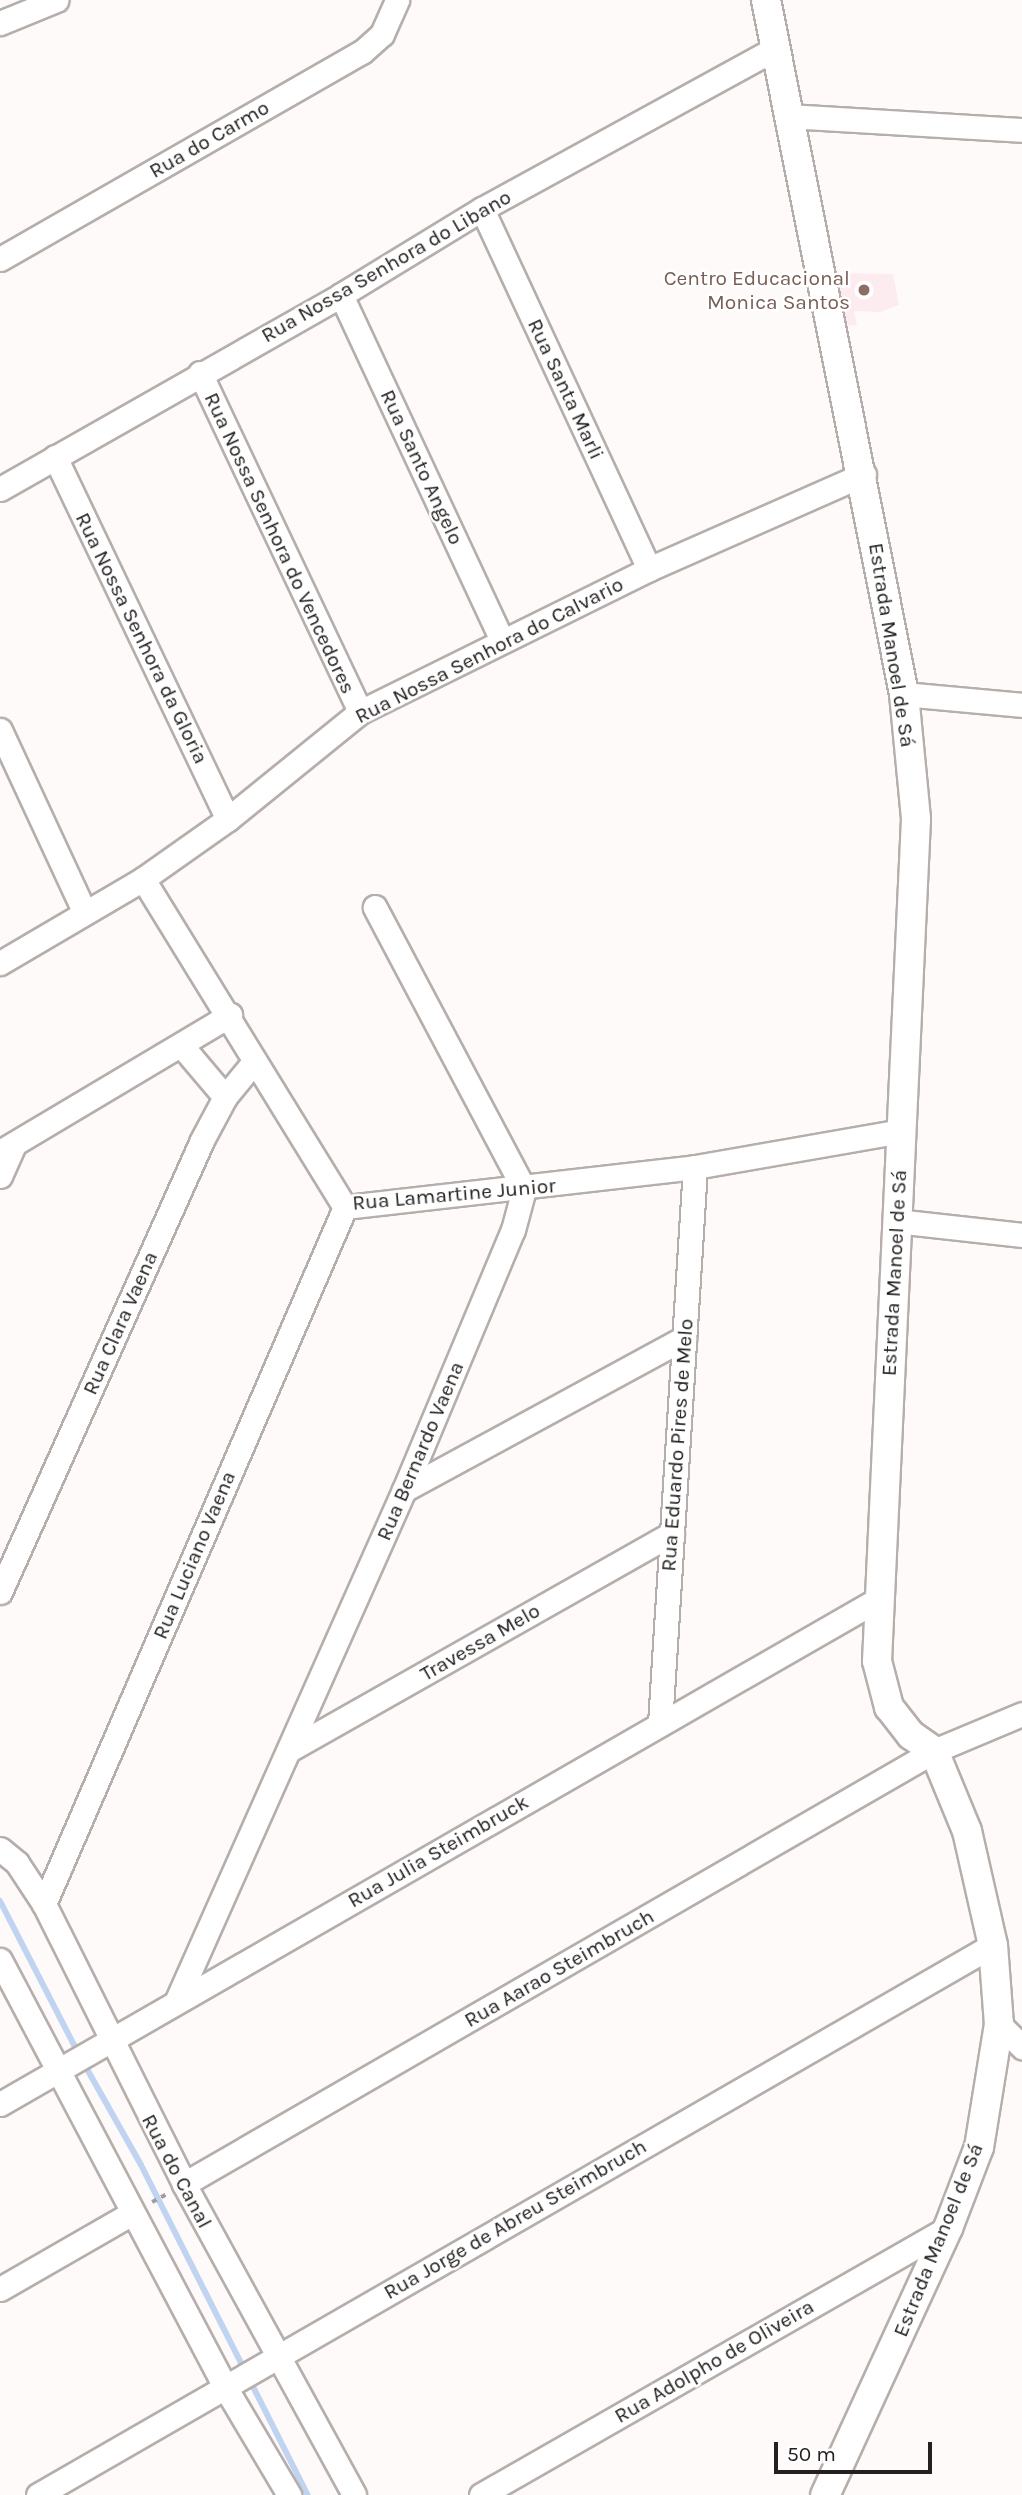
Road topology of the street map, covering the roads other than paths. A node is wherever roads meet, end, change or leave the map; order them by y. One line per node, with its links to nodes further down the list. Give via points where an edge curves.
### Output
1 (56, 0): 4 (street)
2 (397, 0): 9 (street, Rua do Carmo, via 382,34 362,52)
3 (766, 0): 5 (main road, Estrada Manoel de Sá)
4 (0, 23)
5 (774, 49): 6 (main road, Estrada Manoel de Sá); 8 (street, Rua Nossa Senhora do Libano)
6 (787, 116): 7 (street); 13 (main road, Estrada Manoel de Sá)
7 (1022, 130)
8 (482, 209): 10 (street, Rua Nossa Senhora do Libano); 15 (street, Rua Santa Marli)
9 (0, 259)
10 (341, 295): 11 (street, Rua Nossa Senhora do Libano); 16 (street, Rua Santo Angelo)
11 (200, 373): 12 (street, Rua Nossa Senhora do Libano); 19 (street, Rua Nossa Senhora do Vencedores)
12 (55, 457): 14 (street, Rua Nossa Senhora do Libano); 21 (street, Rua Nossa Senhora da Gloria)
13 (863, 474): 15 (street, Rua Nossa Senhora do Calvario); 17 (main road, Estrada Manoel de Sá)
14 (0, 488)
15 (649, 569): 16 (street, Rua Nossa Senhora do Calvario)
16 (502, 640): 19 (street, Rua Nossa Senhora do Calvario)
17 (904, 694): 18 (street); 30 (main road, Estrada Manoel de Sá, via 916,819)
18 (1022, 705)
19 (360, 712): 21 (street, Rua Nossa Senhora do Calvario)
20 (0, 730): 24 (street)
21 (228, 819): 22 (street, Rua Nossa Senhora do Calvario)
22 (143, 879): 24 (street, Rua Nossa Senhora do Calvario); 26 (street, Rua Lamartine Junior)
23 (375, 907): 34 (street)
24 (84, 911): 25 (street, Rua Nossa Senhora do Calvario)
25 (0, 963)
26 (230, 1015): 27 (street); 28 (street, Rua Lamartine Junior)
27 (181, 1045): 29 (street); 31 (street)
28 (253, 1063): 29 (street, Rua Clara Vaena); 35 (street, Rua Lamartine Junior)
29 (225, 1097): 41 (street, Rua Clara Vaena)
30 (901, 1131): 32 (street, Rua Lamartine Junior); 36 (main road, Estrada Manoel de Sá)
31 (7, 1148): 33 (street)
32 (695, 1167): 34 (street, Rua Lamartine Junior); 38 (street, Rua Eduardo Pires de Melo)
33 (0, 1176)
34 (524, 1189): 35 (street, Rua Lamartine Junior); 39 (street, Rua Bernardo Vaena, via 513,1230)
35 (345, 1207): 48 (street, Rua Luciano Vaena)
36 (896, 1222): 37 (street); 42 (main road, Estrada Manoel de Sá)
37 (1022, 1235)
38 (684, 1338): 39 (street); 40 (street, Rua Eduardo Pires de Melo)
39 (404, 1490): 45 (street, Rua Bernardo Vaena)
40 (672, 1533): 44 (street, Rua Eduardo Pires de Melo); 45 (street, Travessa Melo)
41 (0, 1592)
42 (877, 1600): 44 (street, Rua Julia Steimbruck); 46 (main road, Estrada Manoel de Sá, via 877,1661 889,1707 911,1735)
43 (1022, 1714): 46 (street, Rua Aarao Steimbruch)
44 (660, 1724): 51 (street, Rua Julia Steimbruck)
45 (289, 1750): 51 (street, Rua Bernardo Vaena)
46 (934, 1751): 49 (main road, Estrada Manoel de Sá, via 967,1832); 57 (street, Rua Aarao Steimbruch)
47 (0, 1849): 48 (street, Rua do Canal, via 17,1863)
48 (44, 1904): 53 (street, Rua do Canal)
49 (993, 1945): 52 (main road, Estrada Manoel de Sá); 61 (street, Rua Jorge de Abreu Steimbruch)
50 (0, 1960): 55 (street)
51 (177, 2000): 53 (street, Rua Julia Steimbruck)
52 (999, 2024): 54 (street); 59 (main road, Estrada Manoel de Sá, via 979,2147)
53 (105, 2043): 55 (street, Rua Julia Steimbruck); 57 (street, Rua do Canal)
54 (1022, 2047)
55 (61, 2069): 56 (street, Rua Julia Steimbruck); 58 (street)
56 (0, 2104)
57 (178, 2187): 61 (street, Rua do Canal)
58 (141, 2208): 60 (street); 62 (street)
59 (948, 2228): 66 (street, Rua Adolpho de Oliveira); 67 (main road, Estrada Manoel de Sá)
60 (0, 2289)
61 (272, 2357): 62 (street, Rua Jorge de Abreu Steimbruch); 65 (street, Rua do Canal)
62 (228, 2385): 63 (street, Rua Jorge de Abreu Steimbruch); 64 (street)
63 (38, 2495)
64 (289, 2495)
65 (354, 2495)
66 (481, 2495)
67 (825, 2495)

